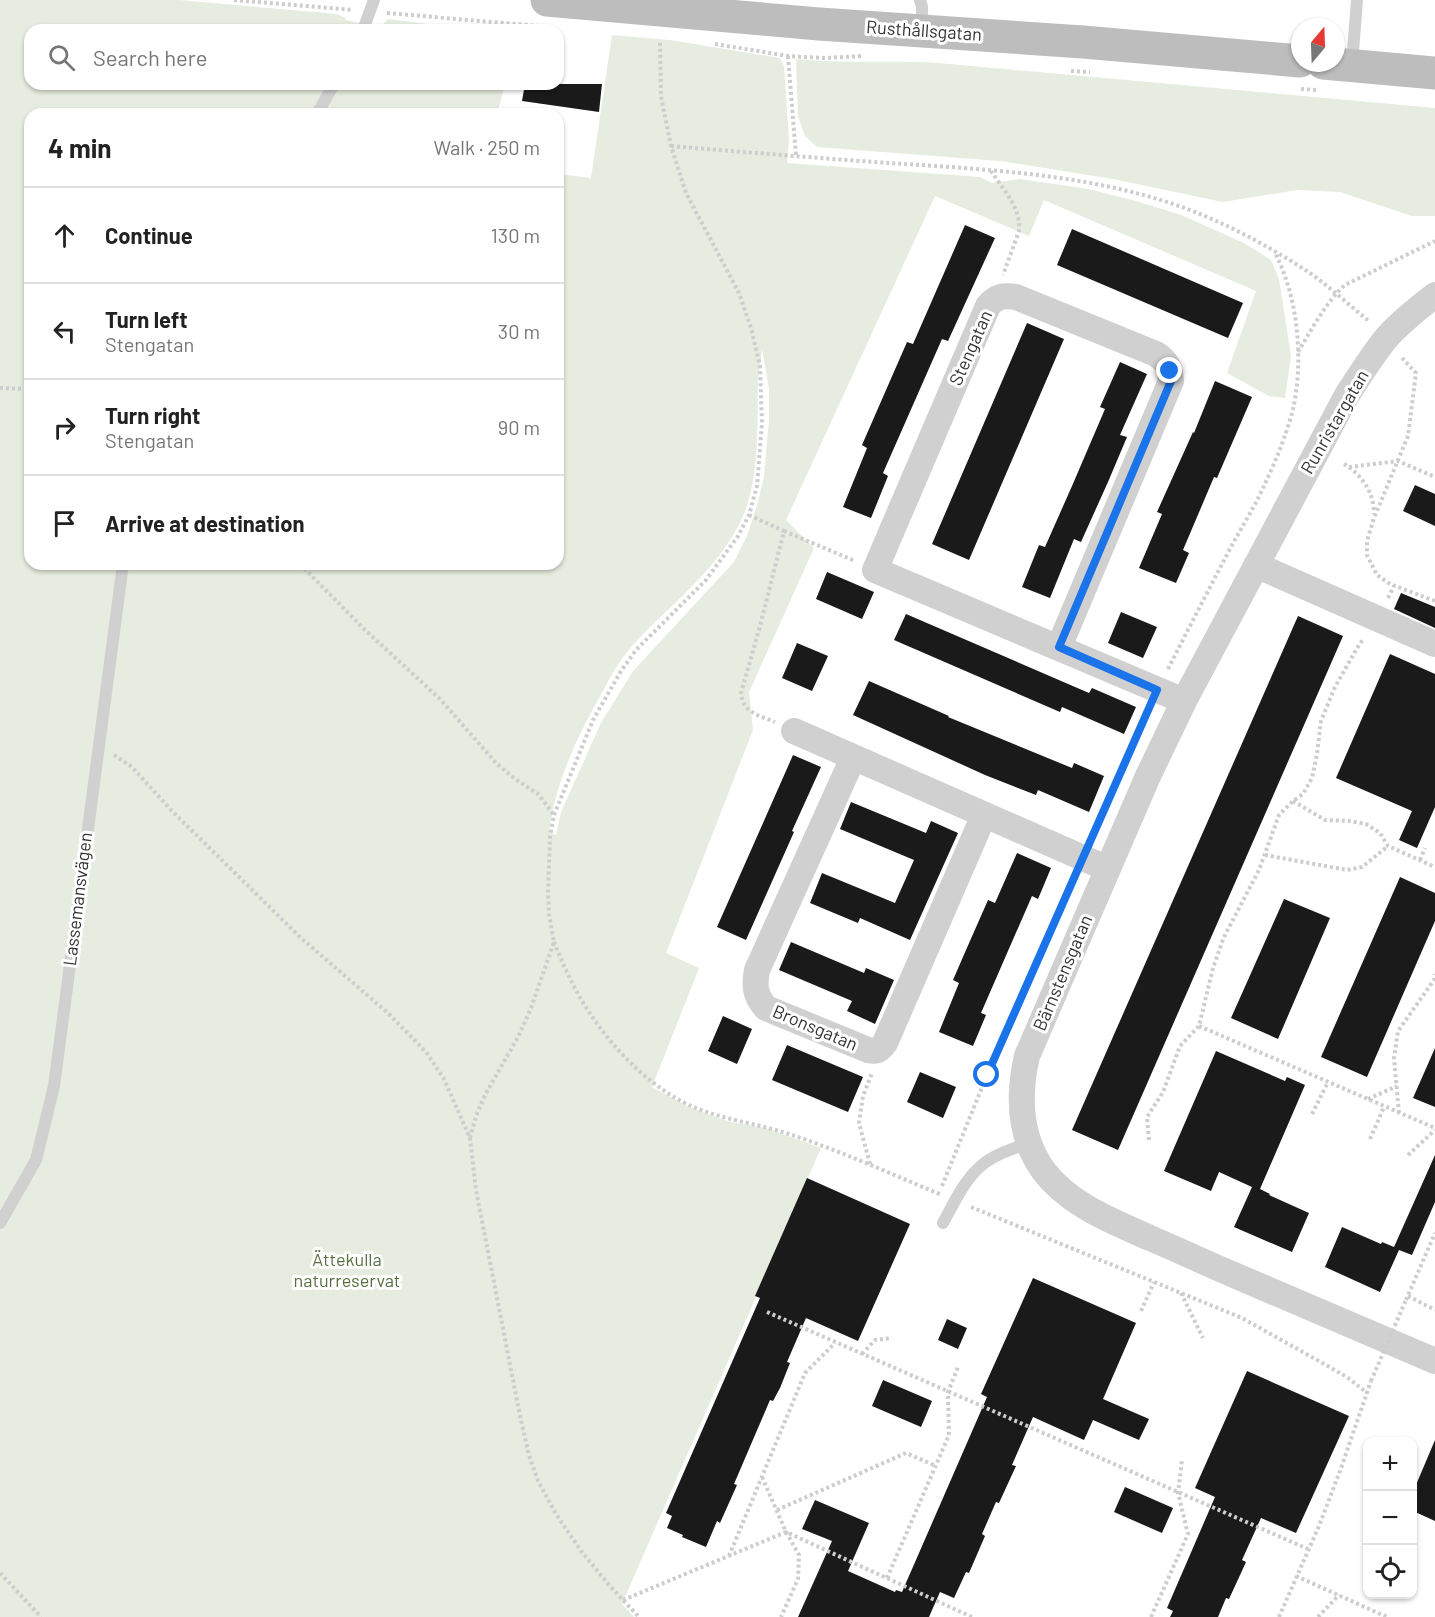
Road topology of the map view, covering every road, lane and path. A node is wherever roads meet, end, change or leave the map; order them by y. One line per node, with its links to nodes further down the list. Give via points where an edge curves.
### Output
1 (374, 0): 5 (lane)
2 (547, 0): 4 (main road, Rusthållsgatan)
3 (1357, 0): 6 (lane)
4 (921, 16): 9 (main road, Rusthållsgatan, via 1083,42)
5 (365, 24)
6 (1345, 38)
7 (660, 41): 14 (path, via 661,97)
8 (788, 56): 15 (path)
9 (1291, 60)
10 (1345, 65): 11 (main road)
11 (1435, 73)
12 (331, 90): 13 (lane)
13 (320, 108)
14 (671, 146): 15 (path); 31 (path, via 687,193 742,302 760,366 761,451)
15 (796, 156): 16 (path)
16 (990, 170): 18 (path, via 1085,182 1143,196 1212,219); 21 (path, via 1011,201 1020,224)
17 (1435, 242): 19 (path, via 1351,281)
18 (1275, 253): 19 (path); 23 (path, via 1284,271 1295,315)
19 (1336, 295): 22 (path); 23 (path)
20 (1435, 295): 34 (street, Runristargatan, via 1388,336 1367,365)
21 (999, 297): 37 (street, Stengatan, via 988,306); 41 (street, Stengatan, via 1016,297 1156,354 1170,371 1171,381)
22 (1370, 322)
23 (1297, 354): 42 (path, via 1293,409 1273,466)
24 (1402, 358): 27 (path, via 1416,374 1408,436)
25 (0, 388): 26 (path)
26 (24, 389)
27 (1398, 461): 29 (path); 30 (path); 32 (path)
28 (1344, 464): 29 (path)
29 (1349, 467): 32 (path, via 1371,493)
30 (1435, 477)
31 (749, 515): 33 (path); 49 (path, via 706,580 650,635 621,671 593,720)
32 (1374, 518): 38 (path, via 1367,555 1377,575)
33 (784, 531): 37 (path); 44 (path, via 741,700 754,713)
34 (1256, 565): 39 (street); 43 (street, Bärnstensgatan)
35 (122, 570): 45 (lane, Lassemansvägen)
36 (306, 570): 49 (path, via 440,699 496,763 538,794)
37 (875, 570): 41 (street)
38 (1435, 601)
39 (1378, 619): 40 (street); 47 (path, via 1335,687 1321,721 1312,778 1303,794)
40 (1435, 644)
41 (1059, 647): 42 (street)
42 (1157, 690): 43 (street); 53 (path)
43 (1184, 701): 56 (street, Bärnstensgatan)
44 (795, 731): 46 (street)
45 (98, 745): 68 (path, via 132,767 273,911 426,1052 444,1079); 76 (lane, Lassemansvägen, via 54,1086 36,1160)
46 (853, 758): 48 (street); 60 (street, Bronsgatan, via 757,970 755,991 766,1008 868,1050)
47 (1293, 801): 50 (path, via 1325,820 1366,824 1380,832); 52 (path, via 1279,815)
48 (984, 814): 53 (street); 60 (street, Bronsgatan)
49 (554, 815): 57 (path, via 548,864)
50 (1388, 846): 52 (path, via 1362,867 1347,870); 54 (path)
51 (1425, 848): 54 (path)
52 (1265, 855): 59 (path, via 1224,937)
53 (1083, 858): 56 (street); 74 (path)
54 (1420, 860): 55 (path)
55 (1435, 867)
56 (1108, 869): 71 (street, Bärnstensgatan, via 1027,1056 1021,1104)
57 (554, 942): 68 (path, via 531,1008 485,1095); 73 (path, via 576,992 607,1036 664,1090 697,1109 790,1134)
58 (1435, 974): 62 (path, via 1398,1031 1394,1058)
59 (1199, 1026): 61 (path); 70 (path, via 1180,1046 1163,1092 1148,1118)
60 (880, 1050): 73 (path, via 863,1096 860,1123)
61 (1328, 1082): 63 (path); 66 (path)
62 (1397, 1086): 63 (path); 65 (path)
63 (1368, 1099): 64 (path)
64 (1384, 1107): 65 (path); 69 (path)
65 (1399, 1113): 67 (path)
66 (1312, 1114)
67 (1435, 1129): 72 (path)
68 (470, 1138): 105 (path, via 478,1201 529,1455 556,1514 581,1551)
69 (1370, 1139)
70 (1149, 1140)
71 (1029, 1143): 75 (lane, via 983,1164); 89 (street, Bärnstensgatan, via 1044,1171 1057,1185 1101,1216)
72 (1408, 1155)
73 (870, 1164): 74 (path)
74 (939, 1194): 75 (path)
75 (956, 1200): 77 (lane); 79 (path)
76 (0, 1223)
77 (943, 1223)
78 (1435, 1233): 81 (path)
79 (1154, 1282): 80 (path); 83 (path)
80 (1180, 1292): 86 (path); 92 (path, via 1242,1317)
81 (1407, 1298): 82 (path); 92 (path, bridge)
82 (1435, 1310)
83 (1142, 1311)
84 (767, 1312): 87 (path)
85 (892, 1338): 88 (path, via 874,1340)
86 (1203, 1338)
87 (835, 1343): 88 (path); 95 (path, via 805,1373)
88 (862, 1354): 91 (path)
89 (1435, 1361)
90 (958, 1367): 91 (path)
91 (948, 1392): 94 (path, via 950,1435); 96 (path)
92 (1367, 1393): 99 (path)
93 (1182, 1460): 96 (path)
94 (936, 1466): 97 (path, via 906,1453); 103 (path)
95 (762, 1477): 97 (path); 100 (path)
96 (1178, 1492): 99 (path); 110 (path, via 1188,1534)
97 (777, 1510): 98 (path)
98 (786, 1532): 100 (path); 103 (path); 108 (path, via 799,1555 798,1579)
99 (1308, 1549): 102 (path)
100 (729, 1556): 105 (path)
101 (0, 1573): 106 (path)
102 (1296, 1576): 104 (path); 111 (path)
103 (887, 1578): 109 (path)
104 (1339, 1595): 112 (path); 113 (path)
105 (623, 1600): 107 (path)
106 (41, 1617)
107 (639, 1617)
108 (781, 1617)
109 (972, 1617)
110 (1151, 1617)
111 (1279, 1617)
112 (1318, 1617)
113 (1387, 1617)

